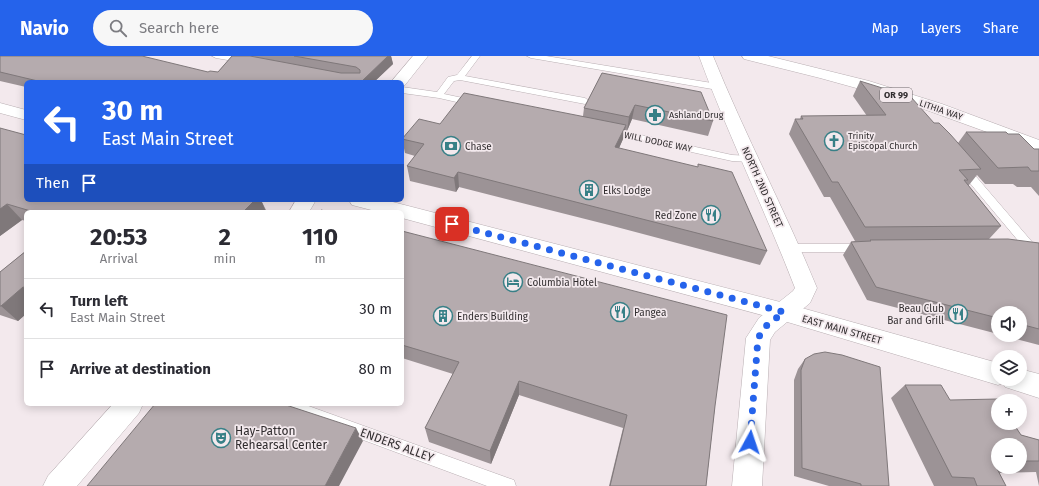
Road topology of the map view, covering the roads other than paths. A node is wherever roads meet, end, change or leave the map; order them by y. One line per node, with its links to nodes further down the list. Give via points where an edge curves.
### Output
1 (216, 56): 7 (lane)
2 (421, 56): 9 (main road)
3 (476, 56): 8 (lane)
4 (531, 56): 10 (lane)
5 (706, 56): 10 (main road, NORTH 2ND STREET)
6 (749, 56): 13 (main road, LITHIA WAY / OR 99)
7 (252, 63)
8 (460, 77): 12 (lane, via 451,79); 14 (lane)
9 (401, 80)
10 (718, 87): 22 (main road, NORTH 2ND STREET)
11 (404, 90): 12 (lane)
12 (439, 95): 15 (lane)
13 (903, 97): 17 (lane); 20 (main road, LITHIA WAY / OR 99)
14 (585, 101)
15 (485, 105)
16 (0, 108): 18 (main road)
17 (916, 112)
18 (24, 114)
19 (600, 130): 22 (lane, WILL DODGE WAY, via 732,158)
20 (1039, 146)
21 (955, 158): 26 (lane)
22 (750, 159): 28 (main road, NORTH 2ND STREET)
23 (367, 202): 24 (main road, EAST MAIN STREET)
24 (397, 210)
25 (404, 212): 30 (main road, EAST MAIN STREET)
26 (1034, 246): 27 (lane)
27 (1014, 247)
28 (790, 248): 29 (lane); 30 (main road, NORTH 2ND STREET, via 806,288 802,298)
29 (875, 248)
30 (784, 312): 31 (main road, EAST MAIN STREET); 38 (main road, NORTH 2ND STREET, via 767,325 758,338)
31 (991, 372)
32 (1027, 383): 33 (main road)
33 (1039, 386)
34 (128, 406): 36 (main road)
35 (290, 406): 37 (lane, ENDERS ALLEY)
36 (58, 486)
37 (508, 486)
38 (746, 486)

